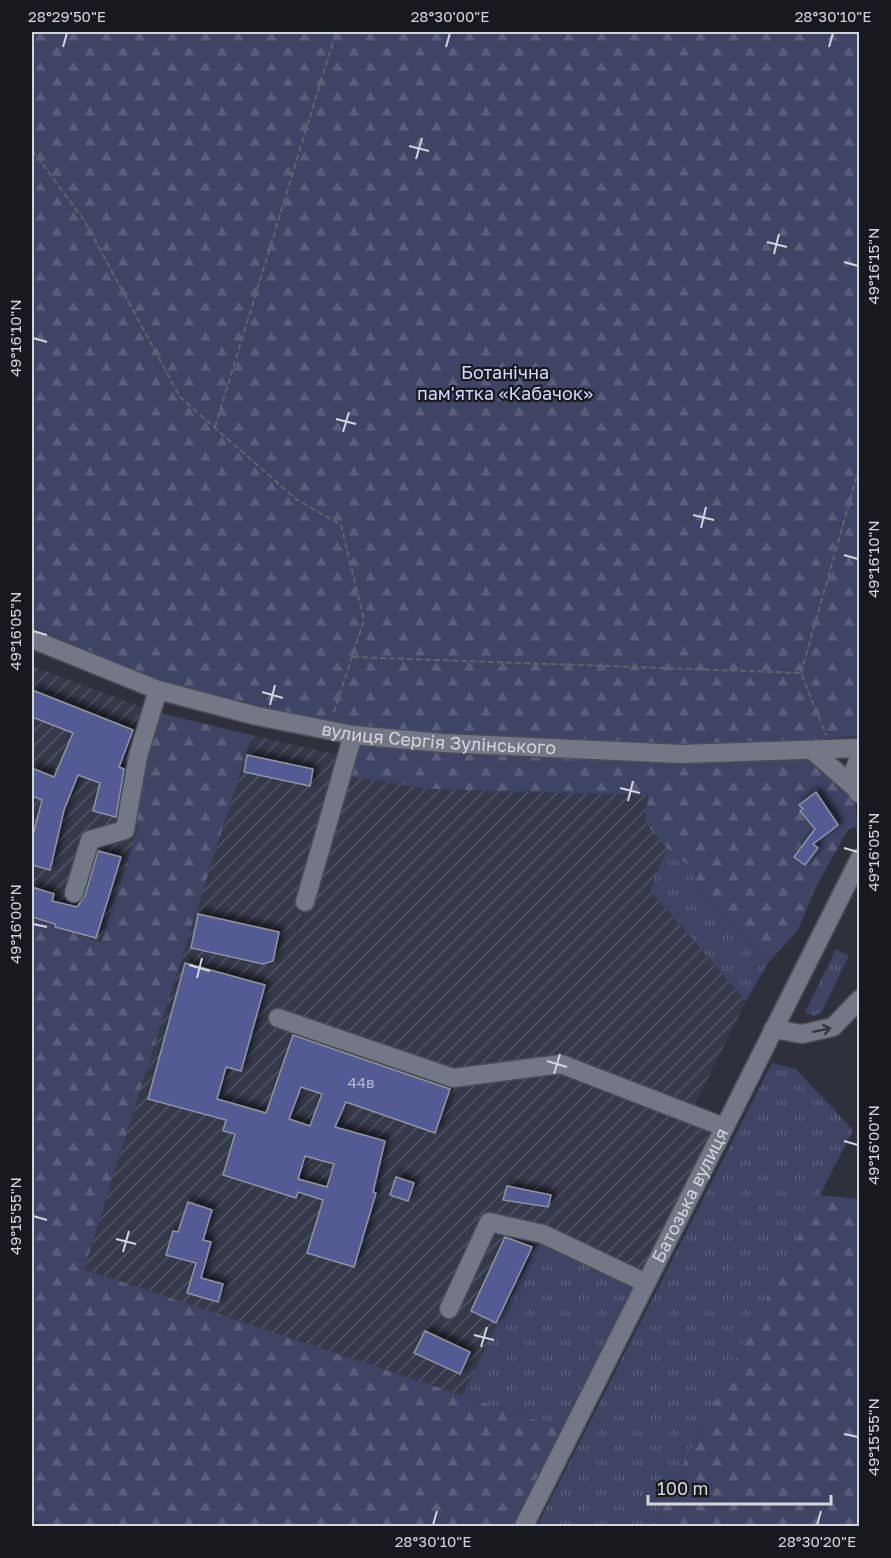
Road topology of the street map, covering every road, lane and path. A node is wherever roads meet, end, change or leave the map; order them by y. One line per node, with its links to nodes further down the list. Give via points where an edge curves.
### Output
1 (336, 32): 3 (path)
2 (32, 150): 3 (path, via 84,220 180,397)
3 (214, 427): 6 (path, via 296,499 341,525 364,620)
4 (860, 465): 7 (path)
5 (32, 639): 8 (street, вулиця Сергія Зулінського)
6 (352, 657): 7 (path); 9 (path)
7 (801, 673): 12 (path)
8 (158, 690): 9 (street, вулиця Сергія Зулінського); 17 (street, via 138,756 125,830 90,840)
9 (328, 731): 10 (street, вулиця Сергія Зулінського)
10 (353, 735): 13 (street, вулиця Сергія Зулінського, via 682,754); 18 (street)
11 (860, 748): 12 (street, вулиця Сергія Зулінського)
12 (832, 749): 13 (street, вулиця Сергія Зулінського)
13 (812, 750): 15 (street)
14 (860, 754): 15 (street, via 854,771)
15 (857, 792)
16 (859, 860): 21 (street, Батозька вулиця)
17 (74, 893)
18 (305, 902)
19 (860, 999): 21 (street, one-way to 19, via 802,1034 833,1028)
20 (278, 1018): 22 (street, via 453,1078 561,1064)
21 (773, 1029): 22 (street, Батозька вулиця)
22 (724, 1127): 23 (street, Батозька вулиця)
23 (646, 1283): 24 (street, via 543,1234 489,1222); 25 (street, Батозька вулиця)
24 (449, 1309)
25 (524, 1527)

